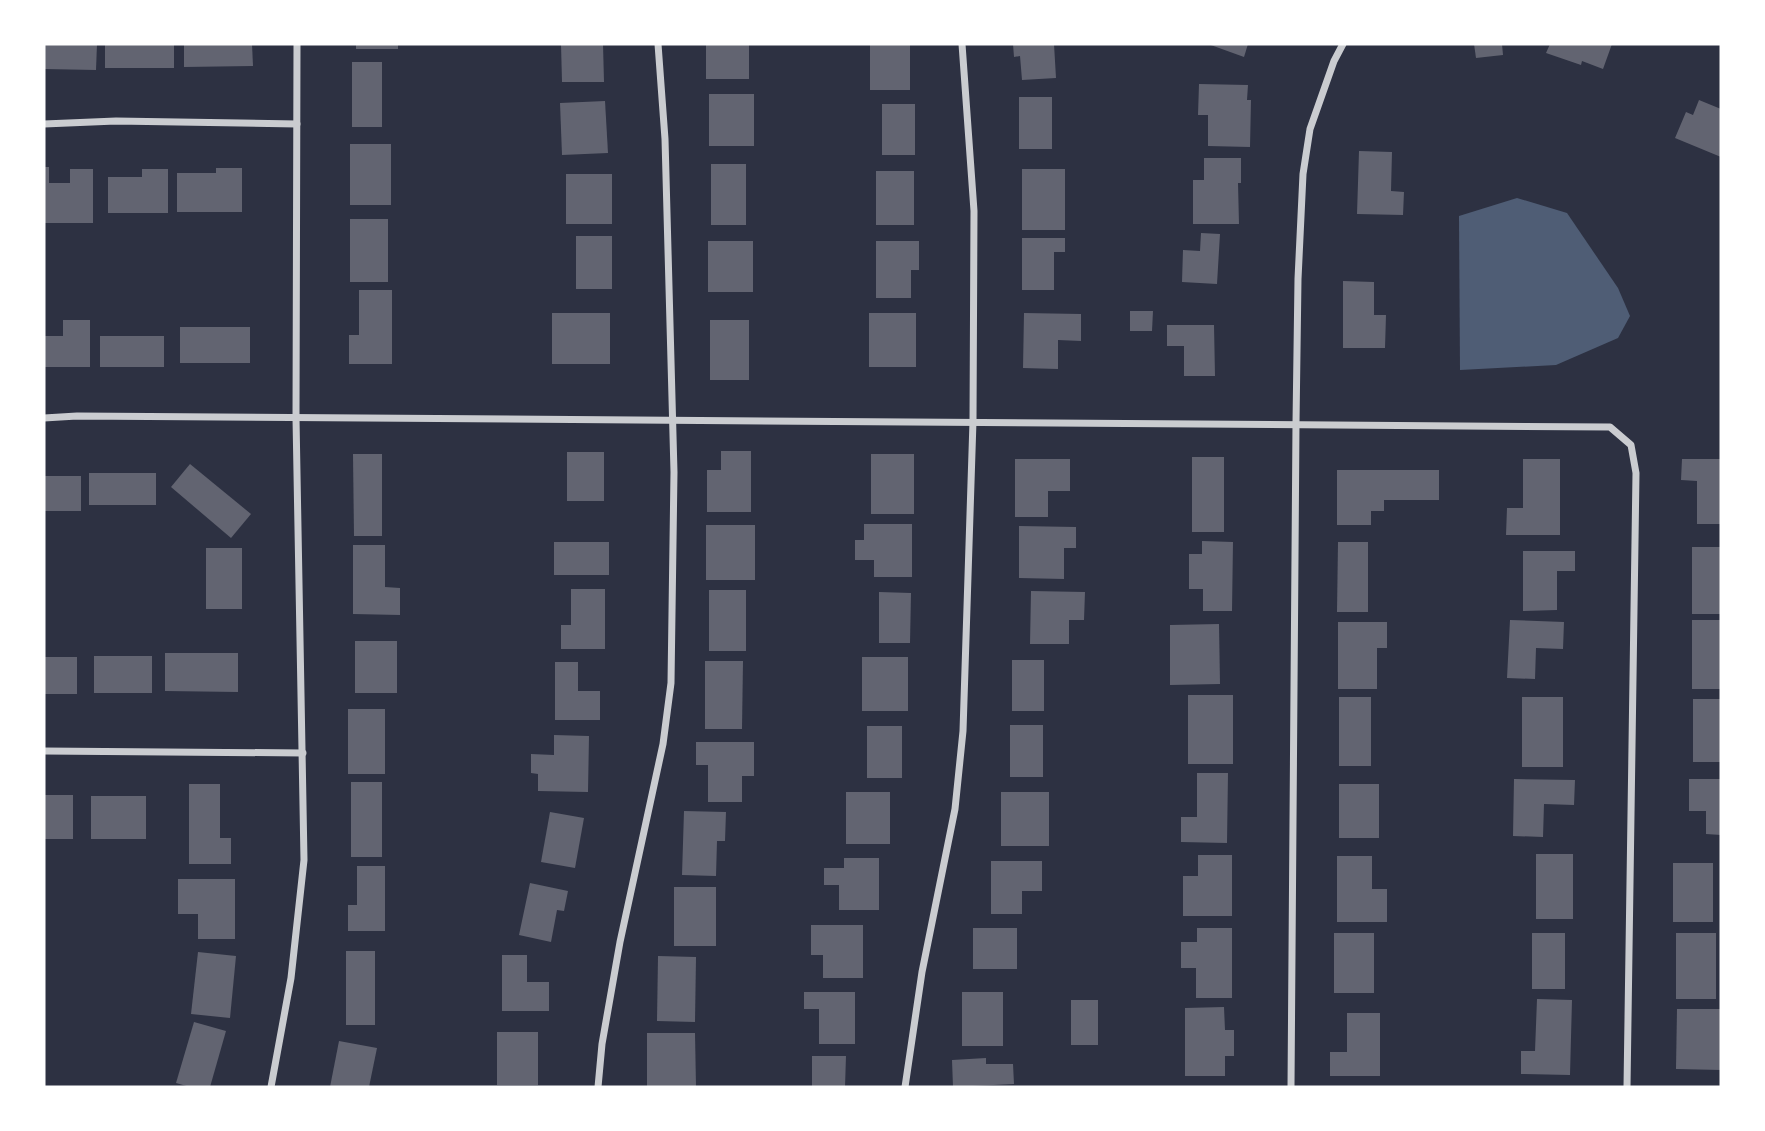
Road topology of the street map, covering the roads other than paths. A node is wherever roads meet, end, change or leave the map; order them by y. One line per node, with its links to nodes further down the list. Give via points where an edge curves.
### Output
1 (297, 44): 6 (street)
2 (658, 44): 9 (street)
3 (962, 44): 10 (street, via 974,211)
4 (1343, 44): 11 (street, via 1310,129 1303,174)
5 (44, 124): 6 (street)
6 (297, 124): 8 (street)
7 (44, 418): 8 (street)
8 (296, 418): 9 (street); 13 (street)
9 (673, 419): 10 (street); 15 (street, via 671,682 663,744 620,942)
10 (973, 421): 11 (street); 16 (street, via 956,796)
11 (1296, 423): 17 (street); 18 (street, via 1610,427 1631,445 1636,473)
12 (44, 751): 13 (street)
13 (303, 753): 14 (street, via 304,860 291,978)
14 (271, 1087)
15 (598, 1087)
16 (905, 1087)
17 (1291, 1087)
18 (1627, 1087)

